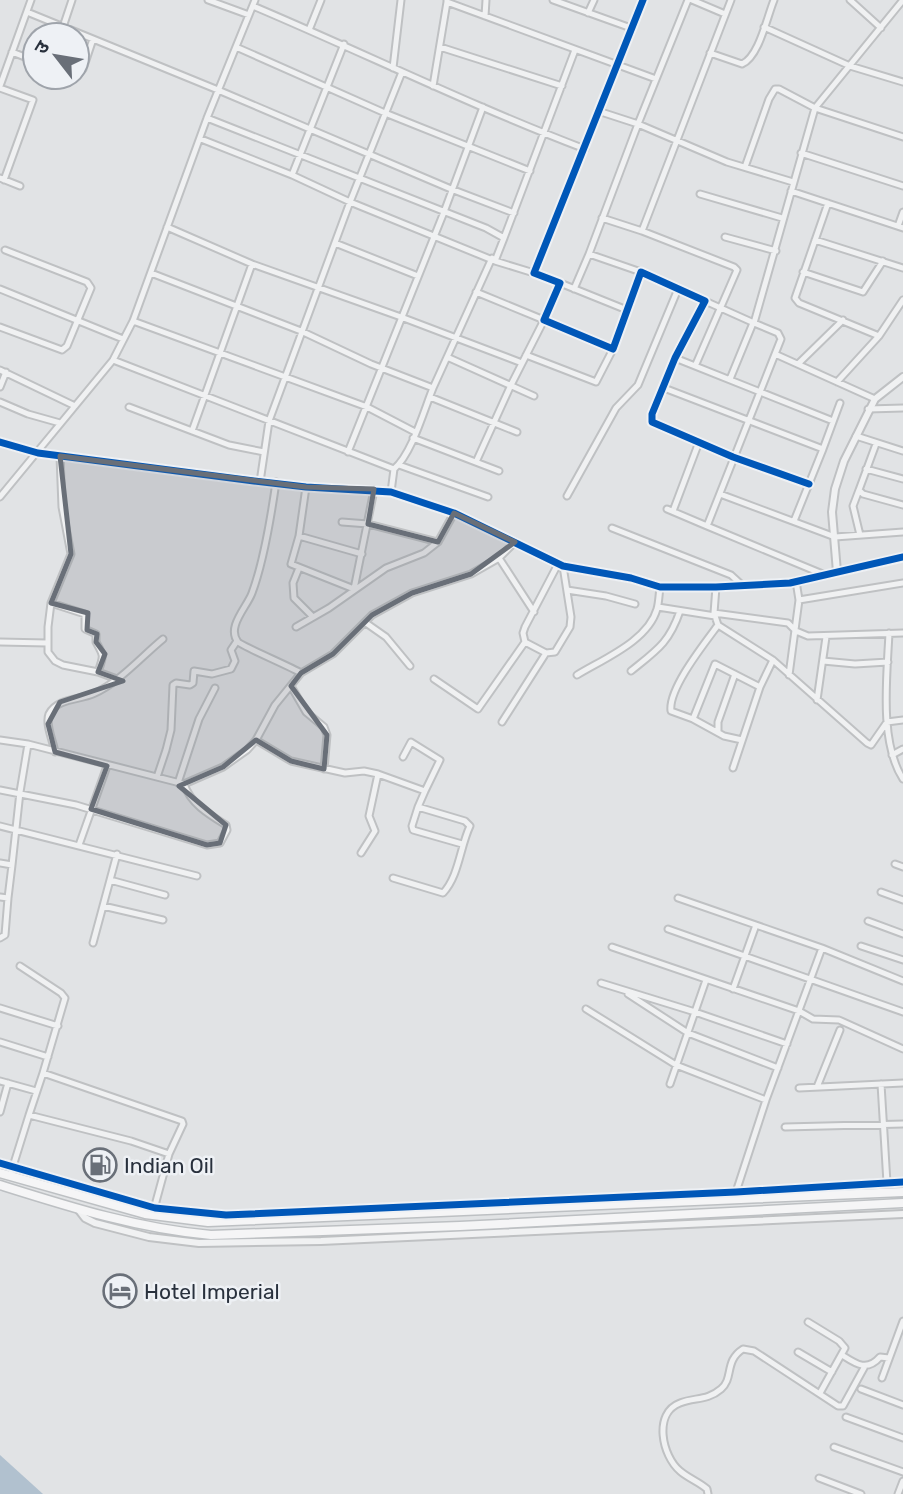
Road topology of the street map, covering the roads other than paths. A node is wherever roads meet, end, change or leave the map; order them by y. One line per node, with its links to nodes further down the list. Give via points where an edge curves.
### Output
1 (31, 0): 17 (street)
2 (72, 0): 23 (street)
3 (208, 0): 20 (street)
4 (321, 0): 27 (street)
5 (401, 0): 39 (street)
6 (486, 0): 21 (street)
7 (554, 0): 18 (street)
8 (594, 0): 18 (street)
9 (643, 0): 25 (street)
10 (690, 0): 19 (street); 41 (street)
11 (730, 0): 19 (street)
12 (774, 0): 24 (street)
13 (850, 0): 26 (street)
14 (903, 0): 26 (street)
15 (447, 1): 21 (street); 32 (street)
16 (254, 3): 20 (street); 27 (street)
17 (27, 12): 22 (street); 34 (street)
18 (589, 13): 25 (street)
19 (725, 14): 35 (street)
20 (248, 15): 31 (street)
21 (485, 16): 33 (street)
22 (49, 21)
23 (65, 21)
24 (764, 27): 35 (street, via 746,63); 38 (street)
25 (631, 28): 37 (street)
26 (881, 28): 38 (street)
27 (309, 30): 29 (street)
28 (93, 39): 30 (street); 47 (street)
29 (344, 44): 39 (street); 46 (street)
30 (91, 45)
31 (236, 47): 46 (street); 47 (street)
32 (440, 47): 43 (street); 44 (street)
33 (575, 50): 37 (street); 44 (street)
34 (12, 52): 36 (street); 45 (street)
35 (710, 52): 58 (street)
36 (21, 56)
37 (616, 65): 41 (street); 50 (street)
38 (850, 66): 42 (street); 49 (street)
39 (393, 68): 40 (street)
40 (402, 72): 43 (street); 51 (street)
41 (656, 79): 53 (street)
42 (902, 80)
43 (433, 86): 48 (street)
44 (562, 86): 55 (street)
45 (0, 87): 67 (street, via 33,100)
46 (328, 87): 51 (street); 54 (street)
47 (218, 90): 52 (street); 54 (street)
48 (483, 107): 55 (street); 59 (street)
49 (815, 108): 56 (street); 61 (street); 64 (street, via 775,89)
50 (598, 111): 53 (street); 60 (street)
51 (385, 113): 59 (street); 62 (street)
52 (207, 118): 57 (street); 63 (street)
53 (638, 124): 58 (street); 80 (street)
54 (311, 130): 62 (street); 63 (street)
55 (544, 134): 60 (street); 65 (street)
56 (903, 137)
57 (201, 139): 66 (street); 82 (street)
58 (676, 140): 64 (street); 84 (street)
59 (468, 146): 65 (street); 72 (street)
60 (584, 149): 100 (street)
61 (800, 153): 69 (street); 71 (street)
62 (368, 154): 68 (street); 72 (street)
63 (300, 156): 66 (street); 68 (street)
64 (745, 167): 69 (street)
65 (530, 171): 79 (street)
66 (292, 175): 75 (street)
67 (2, 179): 70 (street)
68 (358, 180): 75 (street); 77 (street)
69 (793, 182): 73 (street)
70 (20, 186)
71 (903, 186)
72 (451, 189): 77 (street); 79 (street)
73 (791, 191): 76 (street); 81 (street)
74 (699, 194): 81 (street)
75 (350, 202): 85 (street); 89 (street)
76 (828, 203): 83 (street); 88 (street)
77 (444, 212): 85 (street); 87 (street)
78 (903, 212): 83 (street)
79 (514, 213): 87 (street)
80 (602, 218): 84 (street); 92 (street)
81 (782, 218): 91 (street)
82 (167, 227): 95 (street); 99 (street)
83 (901, 227)
84 (642, 231): 111 (street, via 737,270)
85 (434, 236): 93 (street); 101 (street)
86 (725, 237): 91 (street)
87 (504, 238): 93 (street)
88 (815, 240): 94 (street); 98 (street)
89 (335, 243): 101 (street); 103 (street)
90 (5, 250): 114 (street, via 90,284)
91 (776, 251): 118 (street)
92 (589, 254): 97 (street); 105 (street)
93 (493, 259): 100 (street); 107 (street)
94 (883, 261): 96 (street); 98 (street, via 863,292)
95 (252, 264): 103 (street); 110 (street)
96 (903, 268)
97 (641, 272): 106 (street); 112 (street)
98 (803, 272): 116 (street, via 796,300)
99 (150, 273): 110 (street); 117 (street)
100 (534, 273): 102 (street)
101 (418, 276): 113 (street)
102 (560, 283): 105 (street); 115 (street)
103 (318, 288): 113 (street); 120 (street)
104 (0, 289): 114 (street)
105 (574, 289): 112 (street)
106 (678, 289): 109 (street); 188 (street, via 638,386 617,408)
107 (476, 292): 115 (street); 123 (street)
108 (903, 300): 121 (street)
109 (705, 301): 111 (street); 129 (street)
110 (237, 306): 120 (street); 125 (street)
111 (720, 308): 118 (street); 132 (street)
112 (627, 310): 124 (street)
113 (401, 317): 123 (street); 134 (street)
114 (79, 319): 119 (street, via 62,350); 122 (street)
115 (544, 320): 124 (street); 127 (street)
116 (843, 320): 121 (street); 133 (street)
117 (133, 321): 122 (street); 125 (street)
118 (753, 323): 126 (street, via 780,335); 138 (street)
119 (0, 327)
120 (302, 331): 134 (street); 136 (street)
121 (879, 336): 139 (street)
122 (123, 339): 130 (street)
123 (456, 339): 128 (street); 131 (street)
124 (613, 349): 127 (street, via 596,382)
125 (221, 353): 136 (street); 145 (street)
126 (775, 354): 133 (street); 144 (street)
127 (526, 355): 131 (street)
128 (447, 357): 140 (street); 142 (street)
129 (675, 358): 132 (street); 143 (street)
130 (113, 360): 145 (street); 151 (street)
131 (522, 363): 140 (street)
132 (696, 364): 138 (street)
133 (798, 364): 139 (street)
134 (380, 368): 142 (street); 153 (street)
135 (3, 371): 141 (street); 151 (street)
136 (285, 377): 153 (street); 156 (street)
137 (902, 378): 148 (street)
138 (730, 379): 144 (street)
139 (837, 382): 148 (street)
140 (510, 385): 146 (street); 159 (street)
141 (0, 387)
142 (433, 388): 147 (street)
143 (664, 388): 157 (street); 166 (street, via 652,422)
144 (760, 392): 157 (street); 158 (street)
145 (205, 395): 156 (street); 161 (street)
146 (534, 396)
147 (430, 397): 159 (street); 163 (street)
148 (875, 400): 155 (street)
149 (0, 402): 160 (street)
150 (840, 403): 158 (street)
151 (75, 405): 160 (street)
152 (129, 407): 161 (street)
153 (367, 407): 163 (street); 171 (street)
154 (903, 408): 155 (street)
155 (868, 409): 164 (street)
156 (269, 421): 170 (street); 171 (street)
157 (748, 421): 168 (street); 174 (street)
158 (833, 421): 168 (street)
159 (493, 422): 162 (street); 175 (street)
160 (60, 423): 172 (street)
161 (192, 431): 170 (street)
162 (517, 432)
163 (414, 435): 175 (street); 176 (street)
164 (856, 436): 167 (street); 201 (street, via 835,489 831,512)
165 (0, 442): 172 (street)
166 (699, 442): 174 (street); 196 (street, via 670,510)
167 (876, 444): 169 (street); 177 (street)
168 (823, 449): 182 (street)
169 (903, 451)
170 (264, 452): 180 (street)
171 (348, 452): 176 (street)
172 (38, 453): 173 (street); 189 (street)
173 (60, 456): 180 (street); 219 (street, via 62,507 71,554)
174 (733, 457): 182 (street); 187 (street)
175 (476, 462): 178 (street)
176 (397, 467): 186 (street); 190 (street)
177 (866, 469): 179 (street); 185 (street)
178 (499, 471)
179 (903, 479)
180 (260, 481): 181 (street)
181 (276, 482): 183 (street); 234 (street, via 253,592 234,626)
182 (809, 484): 193 (street)
183 (306, 487): 184 (street); 200 (street)
184 (374, 489): 186 (street); 195 (street)
185 (859, 490): 191 (street); 199 (street, via 853,506)
186 (391, 492): 192 (street)
187 (720, 494): 193 (street); 196 (street)
188 (567, 496)
189 (0, 497)
190 (488, 497)
191 (903, 505)
192 (454, 513): 202 (street); 203 (street)
193 (794, 521): 201 (street)
194 (342, 522): 195 (street)
195 (368, 524): 202 (street); 204 (street)
196 (707, 526): 210 (street)
197 (612, 528): 213 (street, via 731,575)
198 (903, 532): 199 (street)
199 (860, 535): 201 (street)
200 (299, 536): 204 (street); 208 (street, via 290,560)
201 (835, 537): 209 (street)
202 (438, 542): 216 (street)
203 (515, 542): 206 (street); 207 (street)
204 (362, 554): 216 (street)
205 (903, 557): 209 (street)
206 (499, 558): 223 (street); 226 (street, via 457,580 412,593)
207 (561, 565): 214 (street); 217 (street); 223 (street)
208 (299, 568): 216 (street); 225 (street, via 294,598)
209 (837, 572): 210 (street)
210 (825, 575): 211 (street)
211 (796, 581): 213 (street); 218 (street)
212 (903, 583): 218 (street)
213 (743, 586): 215 (street)
214 (660, 587): 215 (street); 221 (street)
215 (716, 587): 224 (street)
216 (354, 589): 225 (street)
217 (567, 590): 220 (street); 238 (street, via 570,627 555,652)
218 (799, 600): 229 (street)
219 (51, 603): 237 (street); 244 (street, via 86,614 85,629 96,634 103,651)
220 (635, 604)
221 (658, 607): 222 (street); 247 (street, via 650,624 632,641)
222 (681, 611): 224 (street); 243 (street, via 664,644)
223 (534, 612): 236 (street, via 525,627)
224 (714, 615): 227 (street); 229 (street, via 788,623)
225 (313, 617): 228 (street)
226 (366, 623): 242 (street, via 386,637); 245 (street, via 333,654)
227 (718, 625): 239 (street); 255 (street, via 682,679 669,708)
228 (296, 627)
229 (796, 631): 232 (street); 248 (street)
230 (889, 633): 231 (street); 232 (street); 241 (street)
231 (903, 633)
232 (826, 637): 240 (street)
233 (163, 639): 249 (street)
234 (237, 641): 245 (street); 272 (street, via 231,650 235,661 231,669 212,674 194,671 190,685 173,685 171,730)
235 (0, 642): 237 (street)
236 (525, 642): 238 (street); 250 (street, via 478,709)
237 (47, 643): 244 (street, via 55,661)
238 (546, 653): 257 (street)
239 (773, 660): 248 (street); 252 (street)
240 (823, 660): 241 (street); 254 (street)
241 (888, 662): 258 (street)
242 (410, 666)
243 (631, 671)
244 (98, 672): 249 (street)
245 (301, 673): 251 (street)
246 (735, 674): 252 (street); 255 (street, via 716,664 713,667); 259 (street)
247 (577, 675)
248 (789, 675): 254 (street)
249 (117, 679): 265 (street, via 87,697 61,702 49,713)
250 (434, 679)
251 (291, 686): 261 (street); 270 (street, via 306,712 324,727)
252 (760, 687): 262 (street)
253 (215, 688): 274 (street, via 199,719)
254 (817, 700): 258 (street, via 872,745)
255 (692, 719): 259 (street)
256 (903, 720): 258 (street)
257 (502, 722)
258 (887, 722): 266 (street)
259 (718, 731): 262 (street)
260 (0, 740): 263 (street)
261 (256, 740): 270 (street, via 291,761); 274 (street, via 223,767)
262 (742, 740): 269 (street)
263 (28, 744): 265 (street); 277 (street)
264 (903, 750): 266 (street)
265 (55, 752): 268 (street)
266 (892, 755): 273 (street)
267 (403, 757): 276 (street, via 411,742 440,760)
268 (107, 766): 272 (street); 279 (street)
269 (733, 768)
270 (324, 769): 271 (street)
271 (378, 774): 276 (street); 284 (street, via 369,812 375,831)
272 (157, 778): 274 (street)
273 (903, 779)
274 (181, 783): 279 (street, via 200,808 226,825 220,844 207,845)
275 (0, 790): 277 (street)
276 (425, 791): 278 (street)
277 (20, 792): 279 (street); 281 (street)
278 (418, 807): 282 (street, via 413,830); 282 (street, via 468,823)
279 (91, 809): 283 (street)
280 (0, 826): 281 (street)
281 (15, 828): 283 (street); 288 (street)
282 (461, 844): 291 (street, via 455,873 443,893)
283 (79, 845): 285 (street)
284 (361, 853)
285 (117, 854): 290 (street); 292 (street)
286 (0, 863): 288 (street)
287 (895, 864): 289 (street)
288 (12, 865): 296 (street)
289 (903, 867)
290 (197, 876)
291 (393, 878)
292 (110, 880): 294 (street); 299 (street)
293 (881, 892): 298 (street)
294 (165, 895)
295 (0, 897): 296 (street)
296 (8, 898): 305 (street, via 5,935)
297 (678, 898): 302 (street)
298 (903, 900)
299 (103, 906): 300 (street); 306 (street)
300 (163, 920)
301 (868, 921): 304 (street)
302 (755, 925): 309 (street); 310 (street)
303 (668, 929): 310 (street)
304 (903, 934)
305 (0, 938)
306 (93, 943)
307 (860, 946): 311 (street)
308 (612, 947): 314 (street)
309 (822, 948): 313 (street); 315 (street)
310 (745, 957): 313 (street); 317 (street)
311 (903, 960)
312 (20, 966): 324 (street, via 61,993 65,1004)
313 (811, 979): 321 (street); 323 (street)
314 (706, 980): 317 (street); 322 (street)
315 (903, 981)
316 (601, 983): 318 (street)
317 (733, 989): 321 (street)
318 (622, 990): 322 (street); 326 (street)
319 (0, 1008): 324 (street)
320 (586, 1009): 331 (street)
321 (799, 1011): 328 (street); 329 (street, via 813,1019 839,1020)
322 (695, 1012): 326 (street); 328 (street)
323 (903, 1012)
324 (58, 1026): 330 (street)
325 (840, 1030): 339 (street)
326 (688, 1033): 331 (street); 332 (street)
327 (0, 1042): 330 (street)
328 (787, 1044): 332 (street)
329 (903, 1049)
330 (48, 1057): 333 (street)
331 (676, 1065): 337 (street); 342 (street)
332 (778, 1068): 342 (street)
333 (43, 1073): 341 (street); 348 (street, via 182,1121)
334 (0, 1081): 335 (street)
335 (8, 1083): 341 (street); 343 (street)
336 (903, 1083): 338 (street)
337 (670, 1084)
338 (881, 1084): 339 (street); 346 (street)
339 (817, 1087): 340 (street)
340 (799, 1088)
341 (36, 1091): 344 (street)
342 (766, 1100): 356 (street)
343 (0, 1112)
344 (29, 1115): 348 (street); 350 (street)
345 (903, 1124): 346 (street)
346 (883, 1125): 347 (street); 354 (street)
347 (785, 1127)
348 (169, 1154): 360 (street)
349 (0, 1163): 350 (street)
350 (13, 1167): 352 (street); 360 (street)
351 (0, 1173): 352 (main road)
352 (10, 1176): 360 (main road)
353 (903, 1182): 354 (street)
354 (887, 1183): 356 (street)
355 (0, 1185): 359 (main road)
356 (736, 1192): 360 (street, via 226,1215)
357 (903, 1192): 360 (main road, via 208,1222)
358 (903, 1203): 359 (main road, via 211,1234 177,1232)
359 (78, 1209): 361 (street, via 95,1223 199,1244)
360 (154, 1212)
361 (903, 1214)
362 (903, 1321): 366 (street)
363 (808, 1322): 365 (street, via 843,1345)
364 (798, 1352): 368 (street)
365 (842, 1355): 367 (street); 368 (street)
366 (889, 1358): 367 (street, via 880,1357); 369 (street)
367 (865, 1366): 371 (street, via 843,1406)
368 (832, 1372): 371 (street)
369 (882, 1378)
370 (861, 1389): 372 (street)
371 (820, 1393): 379 (street, via 754,1350 744,1349 730,1363 723,1388 670,1410 663,1423 666,1449 673,1464)
372 (903, 1405)
373 (846, 1417): 374 (street)
374 (903, 1438)
375 (834, 1447): 376 (street)
376 (903, 1472)
377 (819, 1478): 380 (street)
378 (903, 1481): 381 (street)
379 (708, 1494)
380 (861, 1494)
381 (898, 1494)

